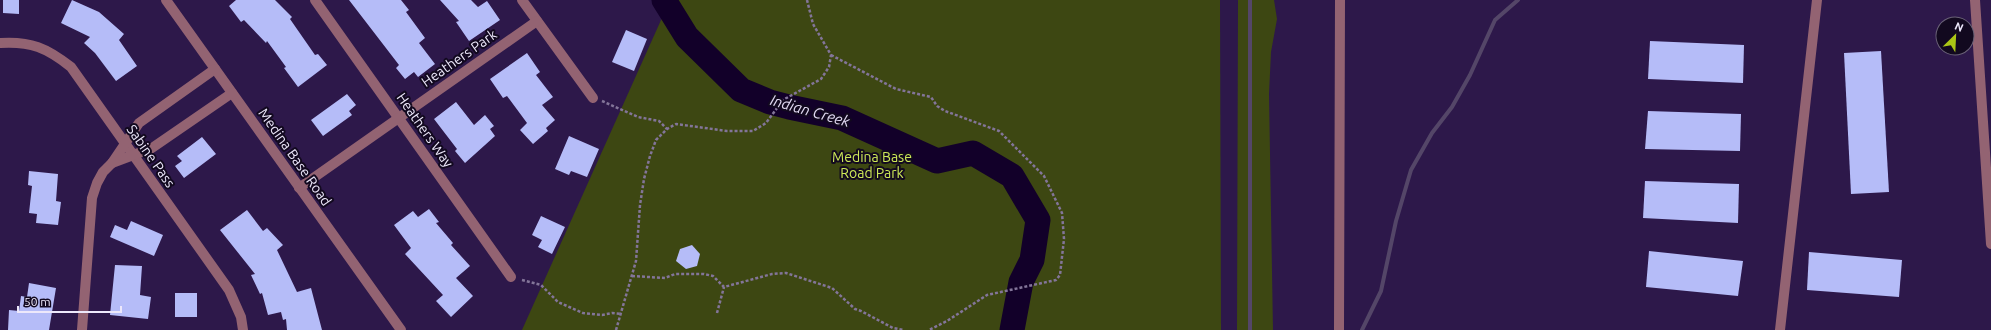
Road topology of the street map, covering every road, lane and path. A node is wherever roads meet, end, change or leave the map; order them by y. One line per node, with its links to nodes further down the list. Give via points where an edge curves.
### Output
1 (166, 0): 11 (street, Medina Base Road)
2 (315, 0): 14 (street, Heathers Way)
3 (522, 0): 8 (street)
4 (807, 0): 10 (path, via 813,24)
5 (1340, 0): 32 (street)
6 (1817, 0): 33 (street)
7 (1975, 0): 20 (street)
8 (537, 21): 13 (street); 14 (street, Heathers Park)
9 (0, 43): 16 (street, Sabine Pass, via 24,43 44,48 57,56 71,68)
10 (830, 55): 15 (path, via 829,67 821,79 784,100 766,123 753,131 727,131 676,124); 31 (path, via 856,66 896,89 931,97 937,106 945,111 999,131 1035,166 1049,185 1062,213 1064,239 1060,275 1056,280 987,295)
11 (215, 69): 12 (street, Medina Base Road); 16 (street, via 139,123)
12 (232, 93): 17 (street, via 152,148); 19 (street, Medina Base Road)
13 (593, 98): 15 (path, via 638,116 659,121)
14 (399, 118): 19 (street, Heathers Park); 22 (street, Heathers Way)
15 (667, 129): 21 (path, via 656,140 644,180)
16 (125, 144): 17 (street, Sabine Pass); 18 (street)
17 (133, 155): 18 (street); 27 (street, Sabine Pass, via 229,290 242,318)
18 (112, 163): 26 (street, via 103,172 92,198)
19 (299, 188): 28 (street, Medina Base Road)
20 (1991, 244)
21 (632, 276): 23 (path, via 665,278 675,274 704,274 713,276); 25 (path)
22 (511, 277): 25 (path, via 540,286 558,302 583,312)
23 (724, 287): 24 (path); 30 (path, via 772,274 786,274 832,288 855,309 893,328)
24 (717, 313)
25 (621, 314): 29 (path)
26 (82, 330)
27 (244, 330)
28 (401, 330)
29 (616, 330)
30 (904, 330)
31 (929, 330)
32 (1339, 330)
33 (1780, 330)

